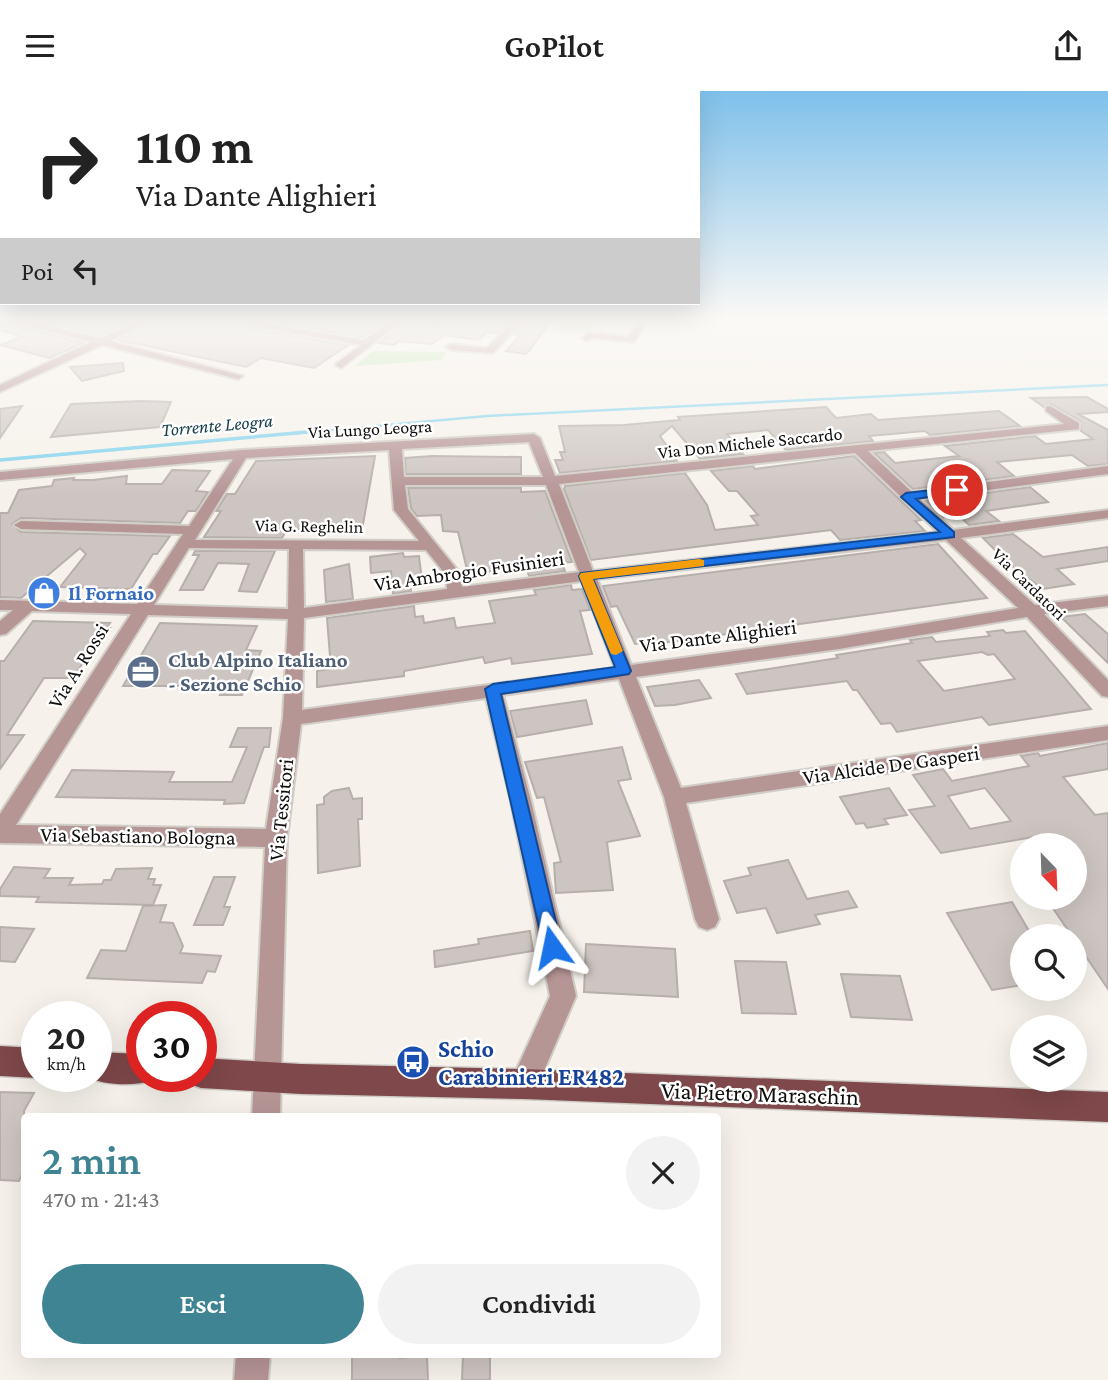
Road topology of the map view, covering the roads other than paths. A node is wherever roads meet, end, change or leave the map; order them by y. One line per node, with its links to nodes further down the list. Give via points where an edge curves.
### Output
1 (25, 377): 2 (street)
2 (0, 389)
3 (1050, 409): 5 (street, Via Don Michele Saccardo, via 1075,426)
4 (394, 445): 6 (street, Via Lungo Leogra); 9 (street); 10 (street, Via Lungo Leogra, via 534,438)
5 (859, 450): 10 (street, Via Don Michele Saccardo); 11 (street, Via Cardatori)
6 (242, 454): 8 (street, Via Lungo Leogra); 15 (street, Via A. Rossi)
7 (1108, 470): 11 (street)
8 (0, 476)
9 (397, 481): 10 (street, Via Don Michele Saccardo); 17 (street, via 401,510)
10 (549, 481): 18 (street)
11 (906, 497): 14 (street, Via Cardatori)
12 (1108, 514): 14 (street, Via Ambrogio Fusinieri)
13 (20, 525): 15 (street, Via G. Reghelin)
14 (950, 535): 18 (street, Via Ambrogio Fusinieri); 24 (street, Via Cardatori)
15 (189, 537): 16 (street, Via G. Reghelin); 23 (street, Via A. Rossi)
16 (296, 544): 17 (street, Via G. Reghelin); 25 (street, Via Tessitori)
17 (433, 546): 19 (street, via 454,575)
18 (586, 576): 19 (street, Via Ambrogio Fusinieri); 27 (street)
19 (455, 594): 25 (street, Via Ambrogio Fusinieri)
20 (1108, 601): 24 (street, Via Dante Alighieri)
21 (0, 605): 22 (street, Via Ambrogio Fusinieri)
22 (28, 606): 23 (street, Via Ambrogio Fusinieri); 26 (street)
23 (142, 608): 25 (street, Via Ambrogio Fusinieri); 33 (street, Via A. Rossi)
24 (1031, 611): 27 (street, Via Dante Alighieri, via 839,643); 29 (street, Via Cardatori)
25 (296, 614): 30 (street, Via Tessitori)
26 (0, 630)
27 (624, 671): 28 (street, Via Dante Alighieri); 32 (street)
28 (493, 689): 30 (street, Via Dante Alighieri); 40 (street, via 563,996)
29 (1108, 691)
30 (292, 718): 34 (street, Via Tessitori)
31 (1108, 733): 32 (street, Via Alcide De Gasperi)
32 (674, 797): 35 (street)
33 (0, 833): 34 (street, Via Sebastiano Bologna)
34 (276, 838): 39 (street, Via Tessitori)
35 (707, 919)
36 (0, 1061): 37 (main road)
37 (21, 1062)
38 (217, 1074): 39 (main road, Via Pietro Maraschin)
39 (267, 1077): 40 (main road, Via Pietro Maraschin); 42 (street, Via Tessitori)
40 (524, 1084): 41 (main road, Via Pietro Maraschin)
41 (1108, 1107)
42 (266, 1113)
43 (253, 1358): 44 (street)
44 (251, 1380)

